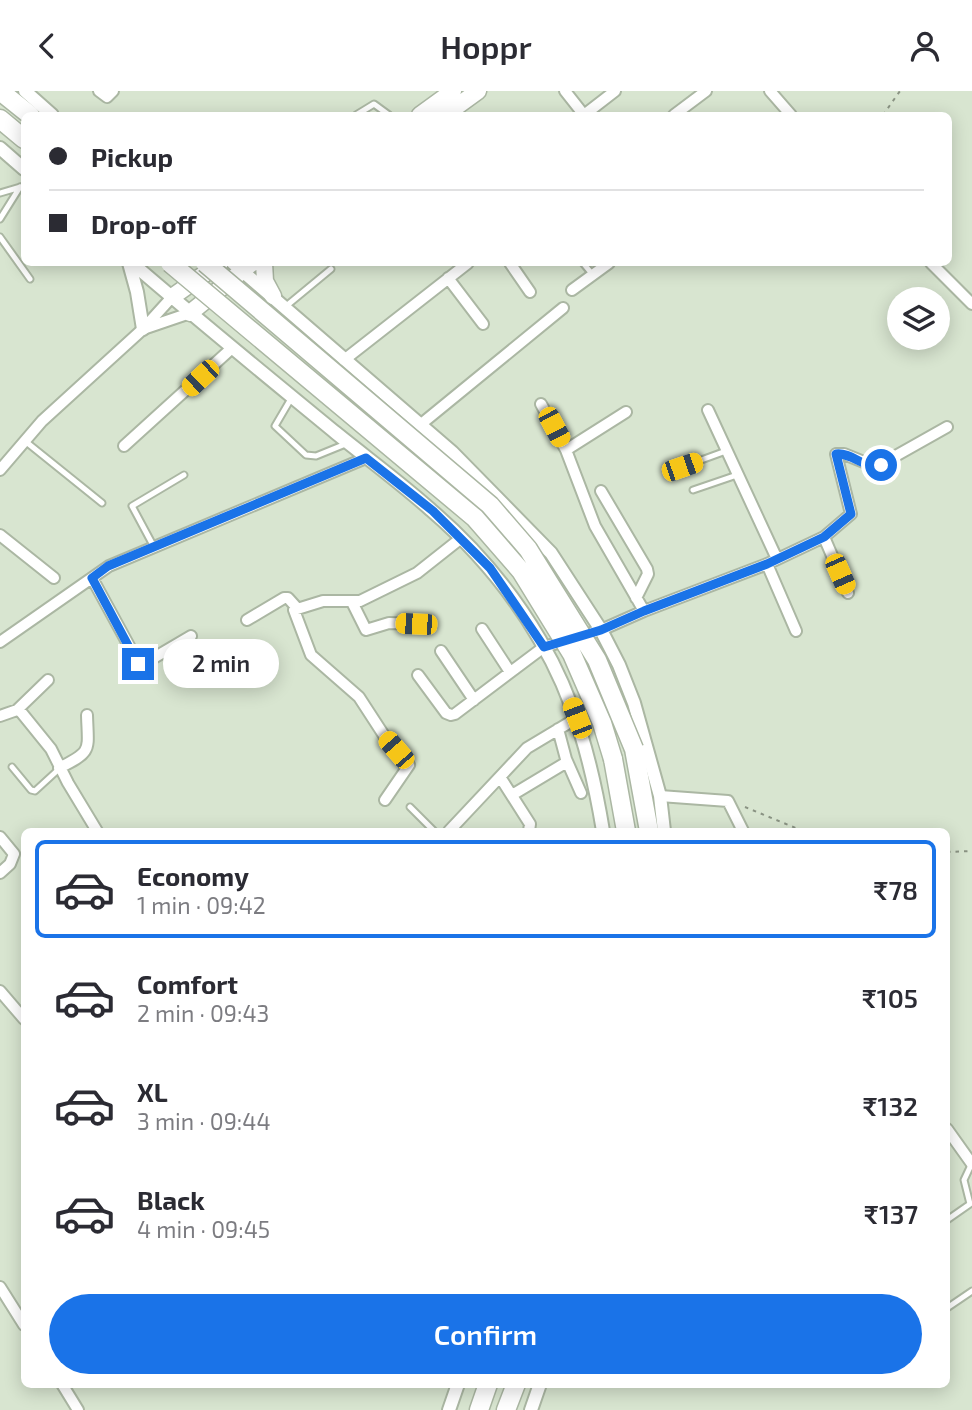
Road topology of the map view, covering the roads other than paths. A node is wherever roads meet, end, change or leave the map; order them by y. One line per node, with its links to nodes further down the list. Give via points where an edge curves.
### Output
1 (0, 91): 11 (highway)
2 (25, 91): 12 (street)
3 (99, 91): 4 (street, via 107,96)
4 (113, 91)
5 (453, 91): 15 (main road)
6 (478, 91): 16 (main road)
7 (565, 91): 17 (street)
8 (615, 91): 18 (street)
9 (706, 91): 19 (street)
10 (770, 91): 20 (street)
11 (26, 112)
12 (49, 112)
13 (361, 112): 14 (lane, via 374,104)
14 (385, 112)
15 (424, 112)
16 (449, 112)
17 (582, 112)
18 (588, 112)
19 (678, 112)
20 (788, 112)
21 (0, 119): 22 (highway)
22 (21, 136)
23 (0, 148): 24 (street)
24 (21, 166)
25 (21, 187): 27 (lane)
26 (21, 188): 28 (lane)
27 (0, 193)
28 (0, 219)
29 (0, 237): 46 (lane)
30 (132, 266): 55 (street)
31 (135, 266): 49 (street)
32 (174, 266): 121 (highway, bridge, via 475,518 521,571 572,654 602,723)
33 (209, 266): 122 (highway, bridge, via 490,505 528,548 597,660 634,750)
34 (216, 266): 49 (main road)
35 (242, 266): 53 (main road)
36 (244, 266): 50 (street)
37 (264, 266): 50 (main road, via 265,281)
38 (463, 266): 45 (street)
39 (512, 266): 48 (street)
40 (586, 266): 44 (lane)
41 (605, 266): 44 (street)
42 (934, 266): 51 (street)
43 (331, 269): 50 (lane)
44 (593, 275): 47 (street)
45 (448, 278): 54 (street); 57 (street)
46 (30, 279)
47 (572, 290)
48 (530, 292)
49 (172, 297): 53 (street); 55 (street)
50 (279, 302): 57 (street)
51 (972, 304)
52 (562, 308): 62 (street)
53 (190, 313): 55 (street); 56 (street)
54 (483, 324)
55 (143, 329): 64 (street)
56 (232, 348): 58 (street); 66 (street)
57 (344, 360): 62 (street)
58 (292, 397): 65 (street); 65 (lane, via 275,426 306,455)
59 (541, 404): 67 (street)
60 (708, 411): 68 (street)
61 (626, 412): 67 (street)
62 (420, 425): 93 (street, via 551,553)
63 (947, 427): 78 (street, via 876,467 836,454 851,514)
64 (26, 441): 71 (street); 76 (lane)
65 (348, 443): 69 (street)
66 (124, 446)
67 (566, 450): 85 (street, via 595,526)
68 (726, 451): 70 (lane); 73 (street)
69 (366, 458): 79 (street, via 433,511); 80 (street)
70 (682, 467)
71 (0, 470)
72 (184, 475): 80 (lane, via 132,506)
73 (737, 475): 74 (lane); 81 (street)
74 (693, 490)
75 (601, 491): 85 (street, via 647,569)
76 (102, 503)
77 (0, 535): 82 (street)
78 (824, 537): 81 (street); 84 (street)
79 (460, 539): 86 (street, via 412,576); 96 (street, via 490,568)
80 (154, 547): 83 (street, via 108,566)
81 (772, 561): 88 (street); 92 (street)
82 (54, 578)
83 (92, 578): 94 (street, via 140,666); 95 (street)
84 (848, 593)
85 (636, 598): 88 (street)
86 (352, 602): 87 (street, via 323,601); 90 (street, via 366,630 393,623)
87 (297, 608): 89 (street, via 284,598); 114 (street, via 293,613 311,655 359,697 409,765)
88 (644, 611): 93 (street)
89 (247, 620)
90 (416, 624)
91 (482, 629): 98 (street)
92 (796, 631)
93 (603, 634): 96 (street); 113 (street, via 634,703)
94 (191, 636)
95 (0, 642)
96 (545, 651): 98 (street); 105 (street)
97 (440, 652): 101 (street)
98 (510, 672): 101 (street)
99 (418, 675): 101 (street, via 449,715)
100 (48, 680): 102 (street)
101 (474, 699)
102 (17, 710): 104 (street); 109 (street, via 48,745)
103 (87, 715): 109 (street, via 84,756)
104 (0, 716)
105 (577, 718): 106 (street); 120 (street)
106 (558, 729): 107 (street); 110 (street, via 527,748)
107 (567, 762): 111 (street); 112 (street)
108 (12, 767): 109 (lane, via 35,791)
109 (59, 768): 116 (street)
110 (500, 777): 112 (street); 118 (street)
111 (581, 793)
112 (512, 795): 119 (street)
113 (660, 796): 123 (street); 124 (street, via 728,800)
114 (384, 800)
115 (410, 807): 117 (lane)
116 (95, 828)
117 (431, 828)
118 (457, 828)
119 (529, 828)
120 (602, 828)
121 (625, 828)
122 (648, 828)
123 (664, 828)
124 (742, 828)
125 (0, 837): 126 (street, via 14,853)
126 (0, 873)
127 (0, 991): 128 (street)
128 (21, 1016)
129 (950, 1133): 130 (street)
130 (972, 1163): 131 (lane, via 964,1180 970,1204)
131 (950, 1218)
132 (0, 1287): 135 (street)
133 (972, 1291): 134 (lane)
134 (950, 1306)
135 (21, 1320)
136 (64, 1388): 141 (street)
137 (456, 1388): 142 (street)
138 (487, 1388): 143 (highway)
139 (514, 1388): 144 (highway)
140 (539, 1388): 145 (street)
141 (78, 1410)
142 (449, 1410)
143 (479, 1410)
144 (506, 1410)
145 (531, 1410)

